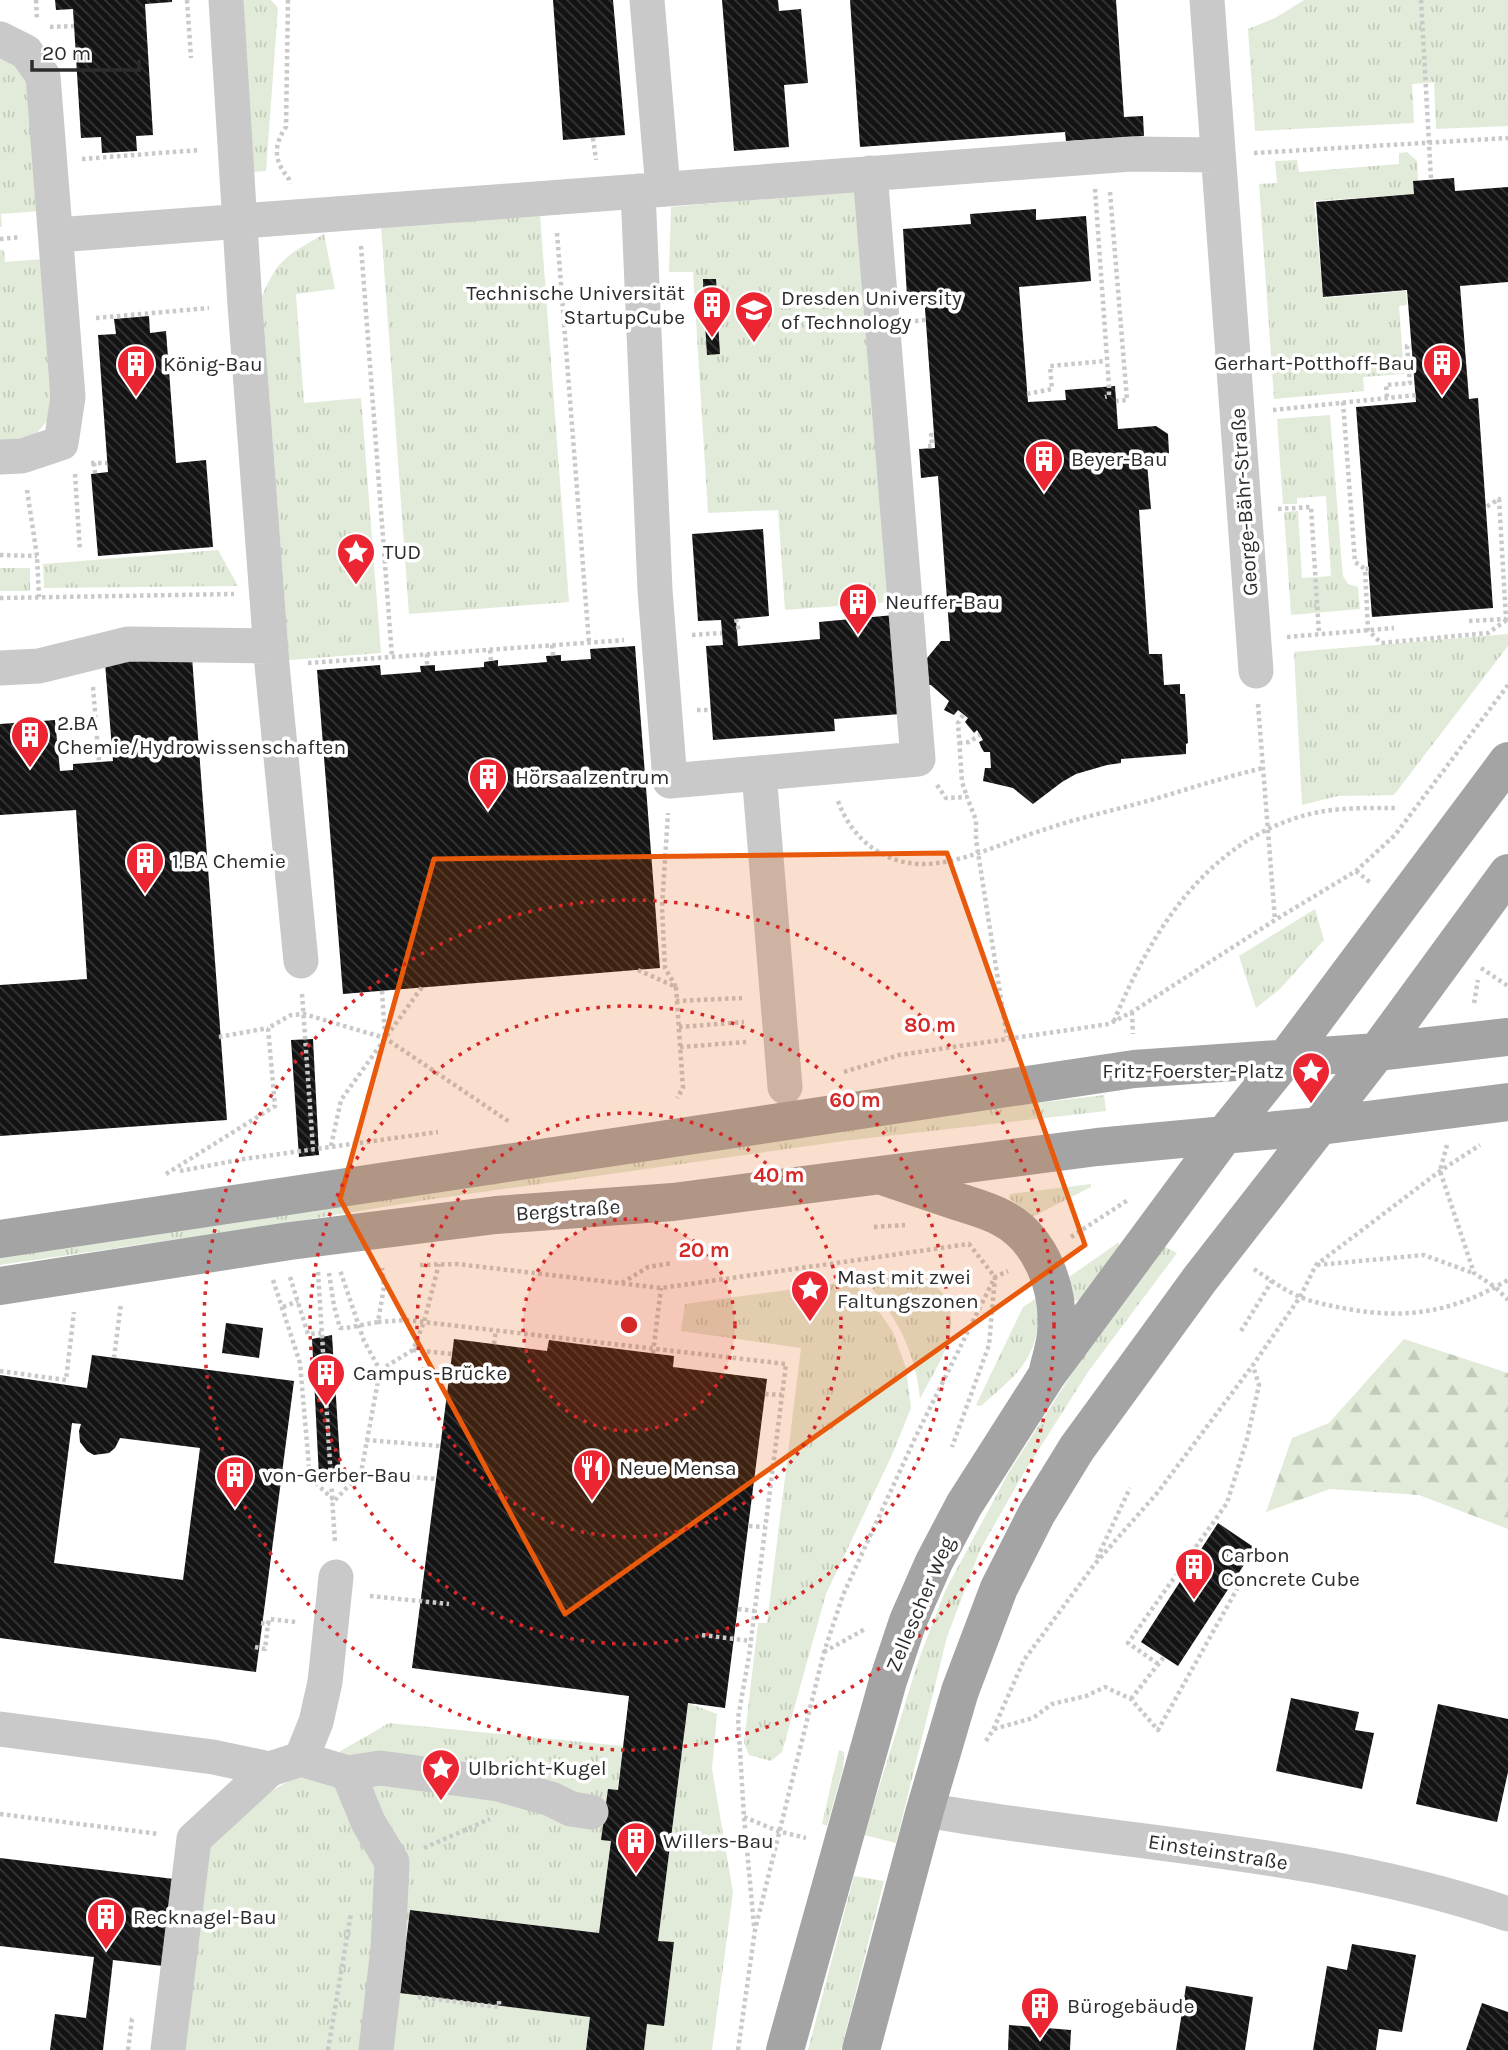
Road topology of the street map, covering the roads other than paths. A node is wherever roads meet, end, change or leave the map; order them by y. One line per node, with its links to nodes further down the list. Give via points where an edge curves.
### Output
1 (226, 0): 8 (street)
2 (647, 0): 7 (street)
3 (1218, 2): 5 (street, George-Bähr-Straße)
4 (0, 39): 9 (street, via 26,52 43,76)
5 (1218, 155): 6 (street, via 1100,157); 12 (street, George-Bähr-Straße)
6 (870, 173): 7 (street); 15 (street, via 918,759)
7 (651, 190): 8 (street); 15 (street, via 655,590 670,781)
8 (240, 220): 9 (street); 11 (street)
9 (57, 235): 10 (street, via 68,397 61,443)
10 (11, 456)
11 (271, 646): 13 (street, via 128,644 38,666); 17 (street)
12 (1255, 655)
13 (0, 668)
14 (1508, 761): 20 (main road)
15 (760, 773): 21 (street)
16 (1508, 873): 19 (main road, via 1468,958)
17 (300, 961)
18 (1508, 1037): 19 (main road)
19 (1377, 1052): 20 (main road); 23 (main road)
20 (1286, 1058): 24 (main road); 26 (main road, via 1134,1069 1013,1086)
21 (785, 1087)
22 (1508, 1102): 23 (main road)
23 (1320, 1126): 24 (main road); 33 (main road, via 1223,1248 1077,1447 1037,1513 999,1588 960,1691)
24 (1225, 1134): 25 (main road, Bergstraße); 28 (main road, Zellescher Weg)
25 (876, 1175): 27 (main road, Bergstraße, via 673,1202 496,1215 345,1234); 28 (main road, via 981,1209 1025,1234 1044,1266 1056,1309)
26 (0, 1239)
27 (0, 1286)
28 (1047, 1375): 38 (main road, Zellescher Weg, via 964,1505 908,1621)
29 (336, 1585): 31 (street, via 316,1722)
30 (0, 1729): 31 (street)
31 (286, 1764): 32 (street); 36 (street, via 194,1839)
32 (348, 1773): 34 (street, via 380,1768 498,1784 551,1799 571,1810); 37 (street, via 368,1822 392,1862)
33 (925, 1810): 35 (street, Einsteinstraße, via 1224,1852 1391,1881); 39 (main road)
34 (591, 1812)
35 (1508, 1914)
36 (168, 2050)
37 (376, 2050)
38 (785, 2050)
39 (861, 2050)

